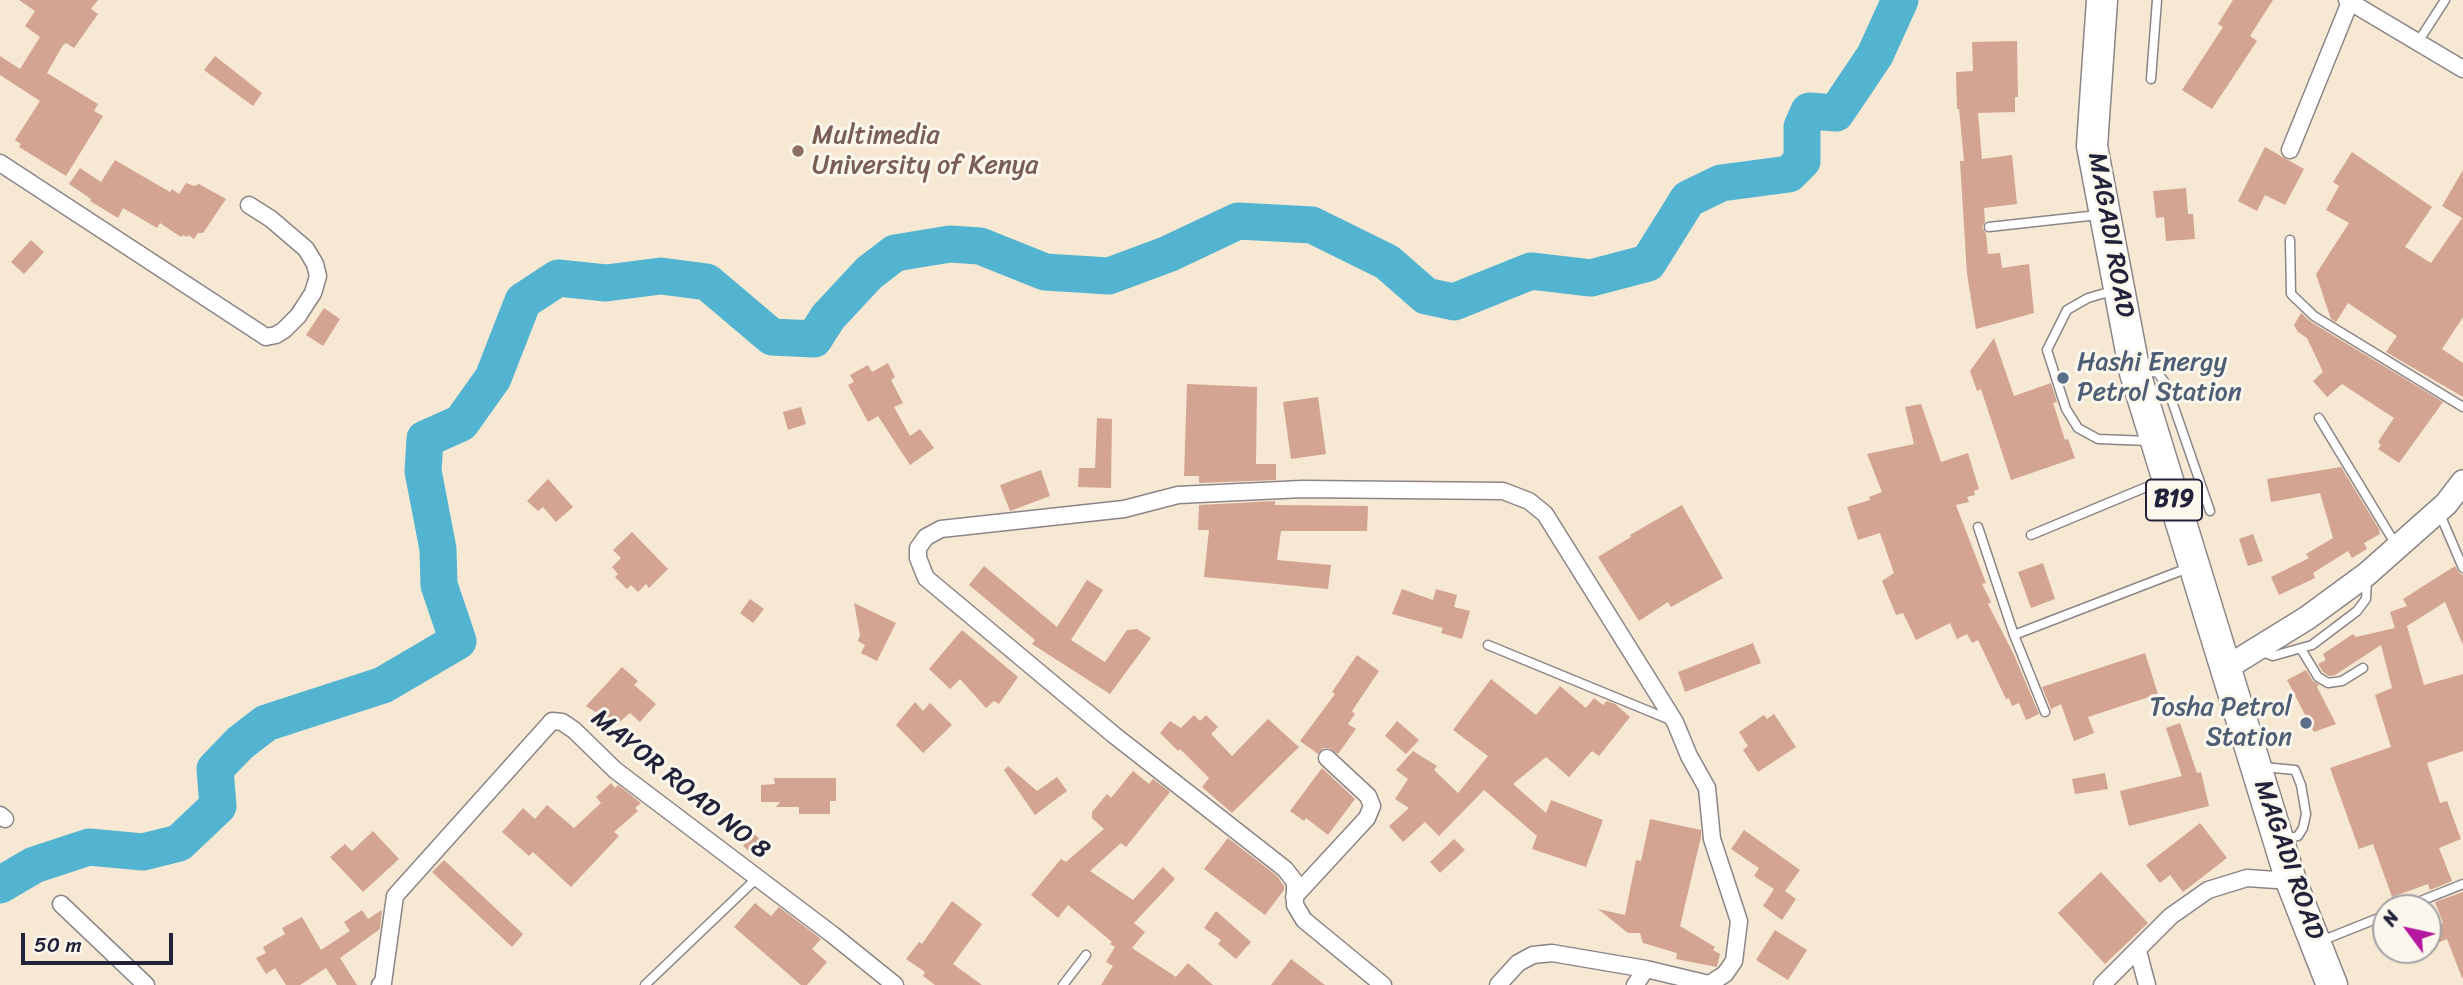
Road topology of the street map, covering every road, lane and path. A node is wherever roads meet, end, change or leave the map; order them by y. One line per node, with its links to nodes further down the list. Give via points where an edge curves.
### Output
1 (2102, 0): 11 (highway, MAGADI ROAD / B19, via 2092,146)
2 (2157, 0): 7 (lane)
3 (2445, 0): 5 (lane)
4 (2349, 1): 5 (street); 8 (street)
5 (2418, 42): 6 (street)
6 (2463, 69)
7 (2151, 79)
8 (2290, 150)
9 (0, 163): 10 (street, via 266,337 284,330 298,316 318,276 306,249)
10 (249, 205)
11 (2104, 214): 12 (lane); 14 (highway, MAGADI ROAD / B19)
12 (1989, 227)
13 (2290, 240): 16 (lane, via 2291,294 2314,316)
14 (2119, 289): 15 (highway, MAGADI ROAD / B19); 18 (lane, via 2067,310 2047,350 2066,410 2078,428 2098,439)
15 (2134, 373): 18 (highway, MAGADI ROAD / B19); 22 (lane, via 2157,372 2166,384)
16 (2463, 407)
17 (2319, 418): 25 (lane)
18 (2156, 441): 19 (highway, MAGADI ROAD / B19)
19 (2167, 479): 24 (lane); 26 (highway, MAGADI ROAD / B19)
20 (2463, 482): 21 (street)
21 (2438, 509): 25 (street); 27 (lane)
22 (2210, 511)
23 (1978, 527): 29 (lane)
24 (2031, 535)
25 (2398, 548): 28 (street)
26 (2194, 566): 29 (lane); 33 (highway, MAGADI ROAD / B19)
27 (2463, 568)
28 (2367, 574): 31 (street); 32 (lane, via 2366,599 2357,611)
29 (2014, 635): 35 (lane)
30 (1488, 645): 36 (lane)
31 (2256, 649): 32 (lane, via 2273,656); 33 (street)
32 (2301, 649): 34 (lane, via 2318,677 2328,683 2342,681)
33 (2226, 668): 39 (highway, MAGADI ROAD / B19)
34 (2363, 668)
35 (2045, 712)
36 (1675, 722): 42 (street, via 1545,514 1529,501 1503,491 1302,489 1178,495 1124,509 942,529 926,537 918,548 918,558 926,578 1284,869 1294,882); 49 (street, via 1707,788 1712,839 1739,921 1734,961)
37 (1327, 758): 42 (street, via 1368,796 1372,806 1367,818)
38 (757, 878): 51 (street, MAYOR ROAD NO 8, via 615,770 574,730 552,721 395,896); 52 (lane); 53 (street, MAYOR ROAD NO 8)
39 (2291, 881): 45 (highway, MAGADI ROAD / B19); 46 (street, via 2246,878 2208,890 2171,916)
40 (2463, 884): 41 (lane)
41 (2438, 894)
42 (1294, 897): 55 (street, via 1304,920)
43 (61, 904): 50 (street)
44 (2372, 921): 45 (lane)
45 (2315, 943): 60 (highway, MAGADI ROAD / B19)
46 (2137, 951): 58 (street); 59 (street)
47 (1086, 955): 54 (lane)
48 (1646, 969): 49 (street); 56 (street, via 1552,953 1533,955 1518,963); 57 (street)
49 (1712, 984)
50 (146, 985)
51 (380, 985)
52 (645, 985)
53 (895, 985)
54 (1063, 985)
55 (1382, 985)
56 (1498, 985)
57 (1635, 985)
58 (2102, 985)
59 (2147, 985)
60 (2332, 985)

